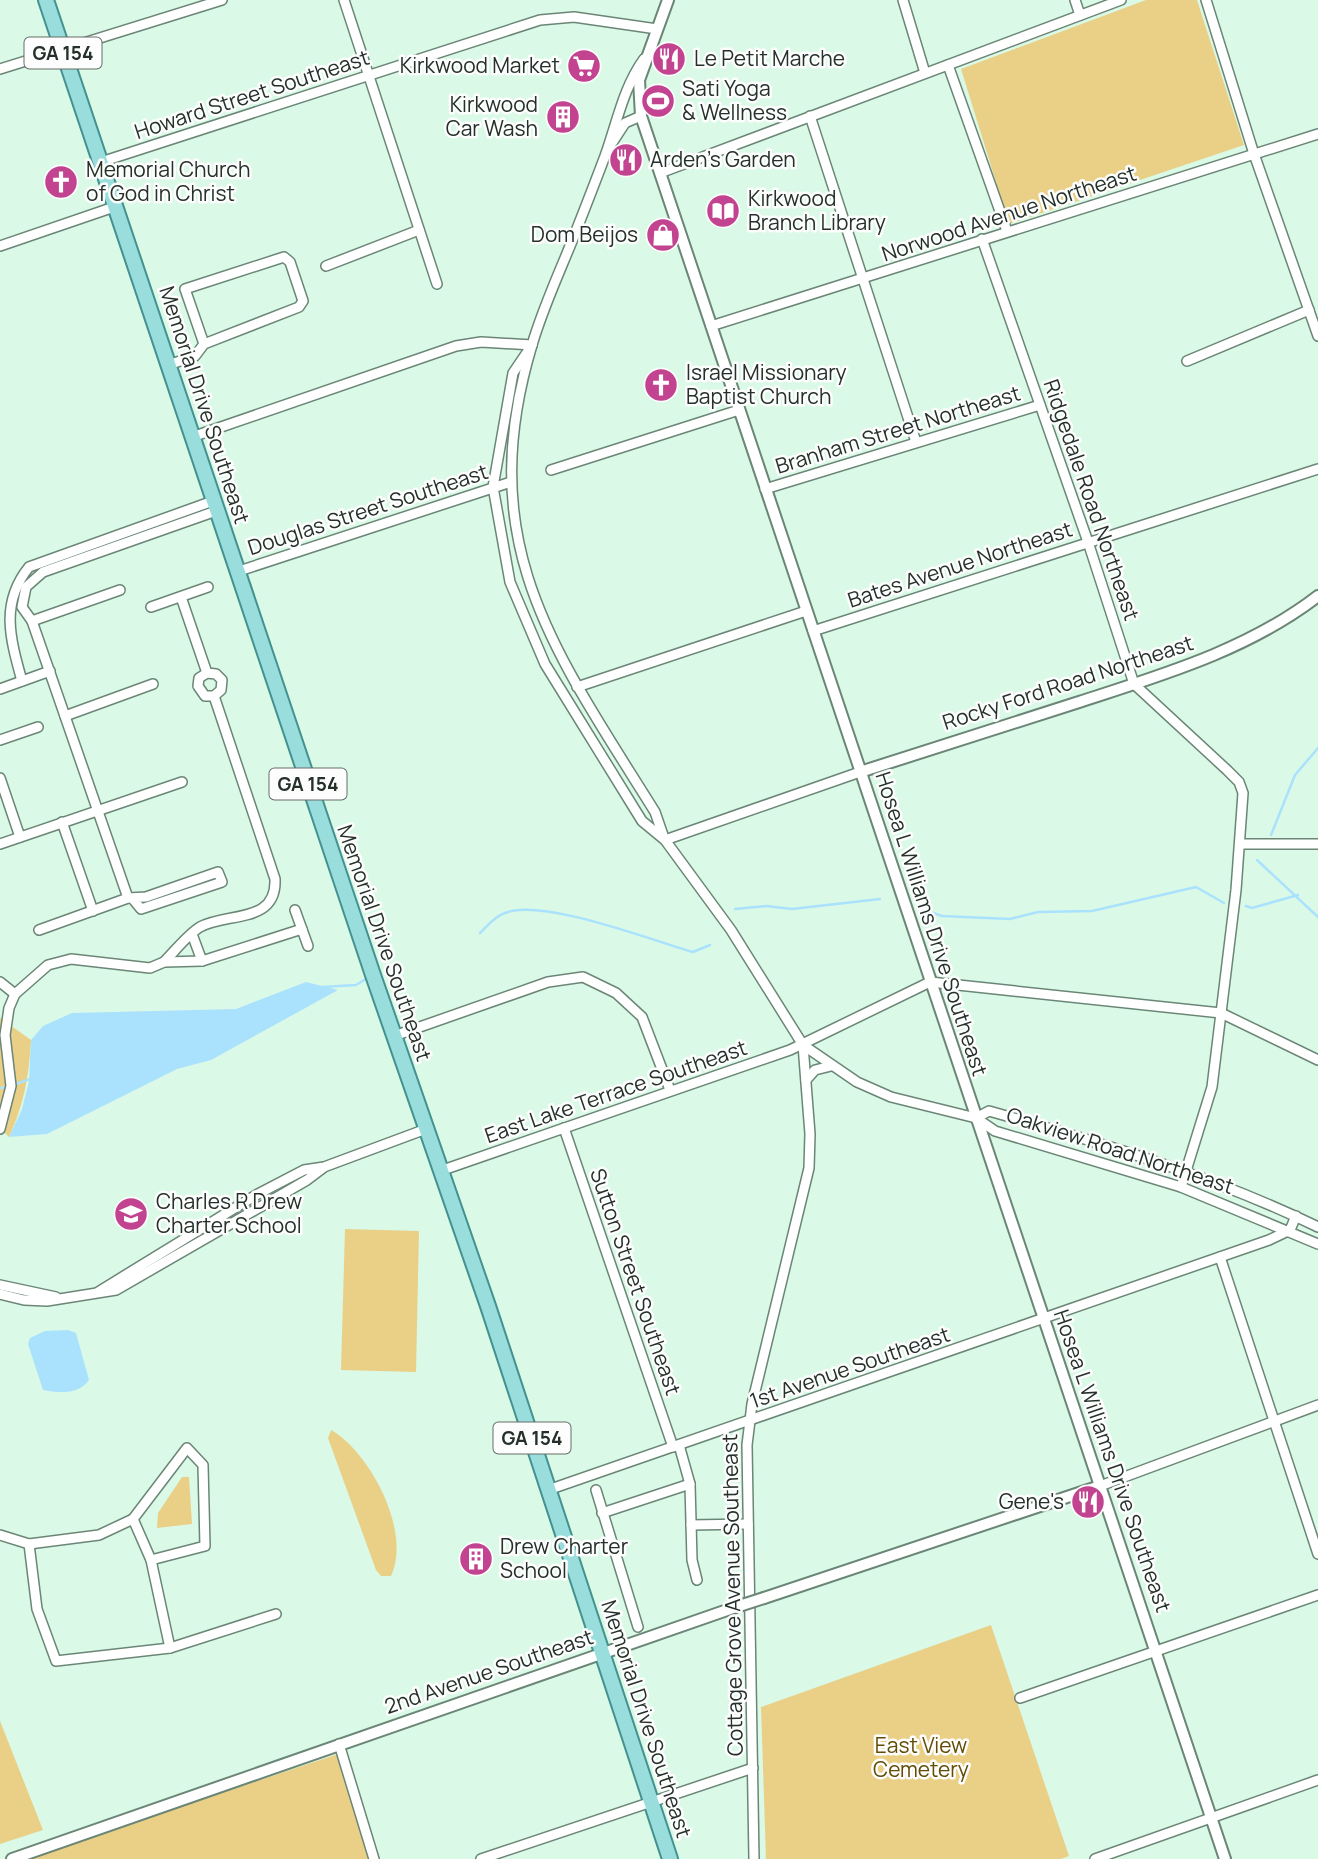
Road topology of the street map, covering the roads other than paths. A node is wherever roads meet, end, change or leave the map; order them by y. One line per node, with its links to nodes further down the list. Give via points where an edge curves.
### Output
1 (46, 0): 11 (main road, Memorial Drive Southeast / GA 154)
2 (222, 0): 11 (street)
3 (344, 0): 16 (street)
4 (668, 0): 10 (street, Hosea L Williams Drive Southeast)
5 (903, 0): 15 (street)
6 (1075, 0): 9 (street)
7 (1121, 0): 9 (street)
8 (1206, 0): 21 (street)
9 (1080, 15): 13 (street)
10 (657, 29): 12 (street, Hosea L Williams Drive Southeast); 16 (street, Howard Street Southeast, via 561,16)
11 (63, 52): 14 (street); 22 (main road, Memorial Drive Southeast / GA 154)
12 (645, 58): 17 (street, Hosea L Williams Drive Southeast, via 637,93); 20 (street, via 625,94)
13 (948, 65): 15 (street); 26 (street)
14 (0, 69)
15 (925, 73): 18 (street)
16 (368, 76): 22 (street, Howard Street Southeast); 25 (street)
17 (641, 116): 20 (street, via 625,123); 23 (street, Hosea L Williams Drive Southeast)
18 (810, 116): 23 (street); 30 (street)
19 (1318, 134): 21 (street, Norwood Avenue Northeast)
20 (606, 153): 36 (street)
21 (1254, 154): 26 (street, Norwood Avenue Northeast); 32 (street)
22 (101, 162): 24 (main road, Memorial Drive Southeast / GA 154)
23 (660, 173): 33 (street, Hosea L Williams Drive Southeast)
24 (117, 206): 28 (street); 38 (main road, Memorial Drive Southeast / GA 154)
25 (419, 230): 29 (street); 31 (street)
26 (1007, 231): 27 (street, Norwood Avenue Northeast)
27 (982, 239): 30 (street, Norwood Avenue Northeast); 39 (street, Ridgedale Road Northeast)
28 (0, 246)
29 (326, 266)
30 (863, 279): 33 (street, Norwood Avenue Northeast); 42 (street)
31 (437, 284)
32 (1309, 310): 34 (street); 37 (street)
33 (711, 326): 40 (street, Hosea L Williams Drive Southeast)
34 (1318, 336)
35 (204, 344): 35 (street, via 299,307 303,301 290,262 280,256 185,289); 38 (street, via 195,356)
36 (532, 345): 41 (street, via 481,342 456,346); 45 (street, via 516,419); 46 (street, via 513,373)
37 (1187, 361)
38 (168, 365): 41 (main road, Memorial Drive Southeast / GA 154)
39 (1040, 405): 42 (street, Branham Street Northeast); 49 (street, Ridgedale Road Northeast)
40 (739, 410): 43 (street); 47 (street, Hosea L Williams Drive Southeast)
41 (192, 437): 48 (main road, Memorial Drive Southeast / GA 154)
42 (916, 442): 47 (street, Branham Street Northeast)
43 (551, 470)
44 (1318, 470): 49 (street, Bates Avenue Northeast)
45 (511, 482): 46 (street, Douglas Street Southeast); 66 (street, via 526,578 544,625)
46 (493, 487): 50 (street, Douglas Street Southeast); 78 (street, via 510,582 534,642 642,821)
47 (765, 489): 58 (street, Hosea L Williams Drive Southeast)
48 (215, 506): 50 (main road, Memorial Drive Southeast / GA 154); 55 (street, via 43,572 26,587); 57 (street, via 29,567 10,591)
49 (1088, 542): 60 (street, Bates Avenue Northeast); 65 (street, Ridgedale Road Northeast)
50 (236, 572): 96 (main road, Memorial Drive Southeast / GA 154)
51 (208, 587): 54 (street)
52 (120, 590): 59 (street)
53 (1318, 596): 65 (street, Rocky Ford Road Northeast, via 1254,636 1171,674)
54 (181, 597): 56 (street); 62 (street)
55 (22, 607): 57 (street); 59 (street)
56 (151, 607)
57 (8, 608): 63 (street)
58 (806, 611): 60 (street, Hosea L Williams Drive Southeast); 66 (street)
59 (32, 621): 61 (street)
60 (813, 631): 72 (street, Hosea L Williams Drive Southeast)
61 (50, 671): 63 (street); 69 (street)
62 (207, 673): 68 (street, via 222,680 221,690); 68 (street, via 199,678 198,686 205,696)
63 (22, 681): 67 (street)
64 (153, 684): 69 (street)
65 (1134, 684): 72 (street, Rocky Ford Road Northeast); 80 (street, Ridgedale Road Northeast, via 1239,782 1243,793)
66 (577, 687): 78 (street, via 655,812)
67 (0, 689)
68 (214, 696): 88 (street, via 276,890 254,915 215,920)
69 (65, 716): 75 (street)
70 (38, 727): 71 (street)
71 (0, 740)
72 (860, 772): 78 (street); 93 (street, Hosea L Williams Drive Southeast)
73 (0, 778): 77 (street)
74 (182, 782): 75 (street)
75 (97, 810): 76 (street); 83 (street)
76 (62, 822): 77 (street); 85 (street)
77 (20, 837): 79 (street)
78 (665, 840): 97 (street, via 730,930)
79 (0, 844)
80 (1240, 844): 81 (street); 95 (street, Ridgedale Road Northeast)
81 (1318, 844)
82 (222, 883): 83 (street, via 218,872 146,897)
83 (130, 898): 85 (street)
84 (295, 910): 86 (street)
85 (93, 911): 87 (street)
86 (302, 929): 89 (street); 90 (street)
87 (39, 930)
88 (192, 934): 90 (street); 91 (street)
89 (308, 946)
90 (202, 961): 91 (street)
91 (164, 962): 94 (street, via 150,968 83,959 58,961 35,974)
92 (0, 982): 94 (street)
93 (930, 982): 95 (street); 97 (street, East Lake Terrace Southeast); 102 (street, Hosea L Williams Drive Southeast)
94 (15, 994): 104 (street, via 5,1035 10,1097)
95 (1221, 1013): 98 (street); 107 (street, Ridgedale Road Northeast, via 1212,1087)
96 (394, 1036): 101 (street, via 548,982 583,977 616,993 642,1017); 105 (main road, Memorial Drive Southeast / GA 154)
97 (803, 1045): 99 (street); 100 (street, Cottage Grove Avenue Southeast); 101 (street, East Lake Terrace Southeast)
98 (1318, 1060)
99 (831, 1066): 100 (street, via 815,1070); 102 (street, via 891,1097)
100 (806, 1080): 120 (street, Cottage Grove Avenue Southeast, via 809,1168)
101 (670, 1090): 103 (street, East Lake Terrace Southeast)
102 (976, 1118): 107 (street, Oakview Road Northeast, via 991,1112); 108 (street, Oakview Road Northeast, via 995,1131); 117 (street, Hosea L Williams Drive Southeast)
103 (564, 1128): 106 (street, East Lake Terrace Southeast); 121 (street, Sutton Street Southeast)
104 (0, 1129)
105 (426, 1129): 106 (main road, Memorial Drive Southeast / GA 154); 116 (street, via 324,1167 304,1170 98,1292)
106 (440, 1171): 124 (main road, Memorial Drive Southeast / GA 154)
107 (1187, 1172): 108 (street, Ridgedale Road Northeast); 109 (street, Oakview Road Northeast)
108 (1181, 1187): 111 (street, Oakview Road Northeast)
109 (1296, 1216): 110 (street, Oakview Road Northeast); 111 (street)
110 (1318, 1227)
111 (1290, 1230): 112 (street, Oakview Road Northeast); 113 (street, 1st Avenue Southeast)
112 (1318, 1244)
113 (1220, 1257): 117 (street, 1st Avenue Southeast); 119 (street)
114 (0, 1284): 116 (street)
115 (0, 1294): 116 (street, via 24,1300)
116 (61, 1298)
117 (1043, 1319): 120 (street, 1st Avenue Southeast); 123 (street, Hosea L Williams Drive Southeast)
118 (1318, 1405): 119 (street)
119 (1272, 1421): 123 (street); 132 (street)
120 (749, 1422): 121 (street, 1st Avenue Southeast); 128 (street, Cottage Grove Avenue Southeast)
121 (676, 1446): 122 (street, Sutton Street Southeast); 124 (street, 1st Avenue Southeast)
122 (690, 1484): 126 (street); 129 (street, Sutton Street Southeast)
123 (1100, 1486): 139 (street, 2nd Avenue Southeast, bridge); 140 (street, Hosea L Williams Drive Southeast)
124 (548, 1490): 139 (main road, Memorial Drive Southeast / GA 154)
125 (596, 1490): 126 (street)
126 (602, 1513): 137 (street)
127 (133, 1519): 131 (street, via 99,1535); 133 (street); 133 (street, via 187,1448 194,1452 203,1465 205,1546)
128 (748, 1524): 129 (street); 143 (street, Cottage Grove Avenue Southeast)
129 (691, 1525): 134 (street, Sutton Street Southeast)
130 (0, 1535): 131 (street)
131 (29, 1544): 138 (street, via 37,1608 56,1661)
132 (1318, 1554)
133 (151, 1560): 138 (street)
134 (697, 1580)
135 (1318, 1595): 140 (street)
136 (276, 1614): 138 (street)
137 (638, 1628)
138 (170, 1648)
139 (602, 1653): 142 (street, 2nd Avenue Southeast); 145 (main road, Memorial Drive Southeast / GA 154)
140 (1156, 1653): 141 (street); 146 (street, Hosea L Williams Drive Southeast)
141 (1020, 1698)
142 (339, 1744): 147 (street, 2nd Avenue Southeast); 148 (street)
143 (753, 1768): 145 (street); 151 (street, Cottage Grove Avenue Southeast)
144 (1318, 1780): 146 (street)
145 (651, 1802): 149 (street); 150 (main road, Memorial Drive Southeast / GA 154)
146 (1211, 1817): 152 (street); 153 (street, Hosea L Williams Drive Southeast)
147 (12, 1859)
148 (374, 1859)
149 (481, 1859)
150 (670, 1859)
151 (754, 1859)
152 (1095, 1859)
153 (1226, 1859)

